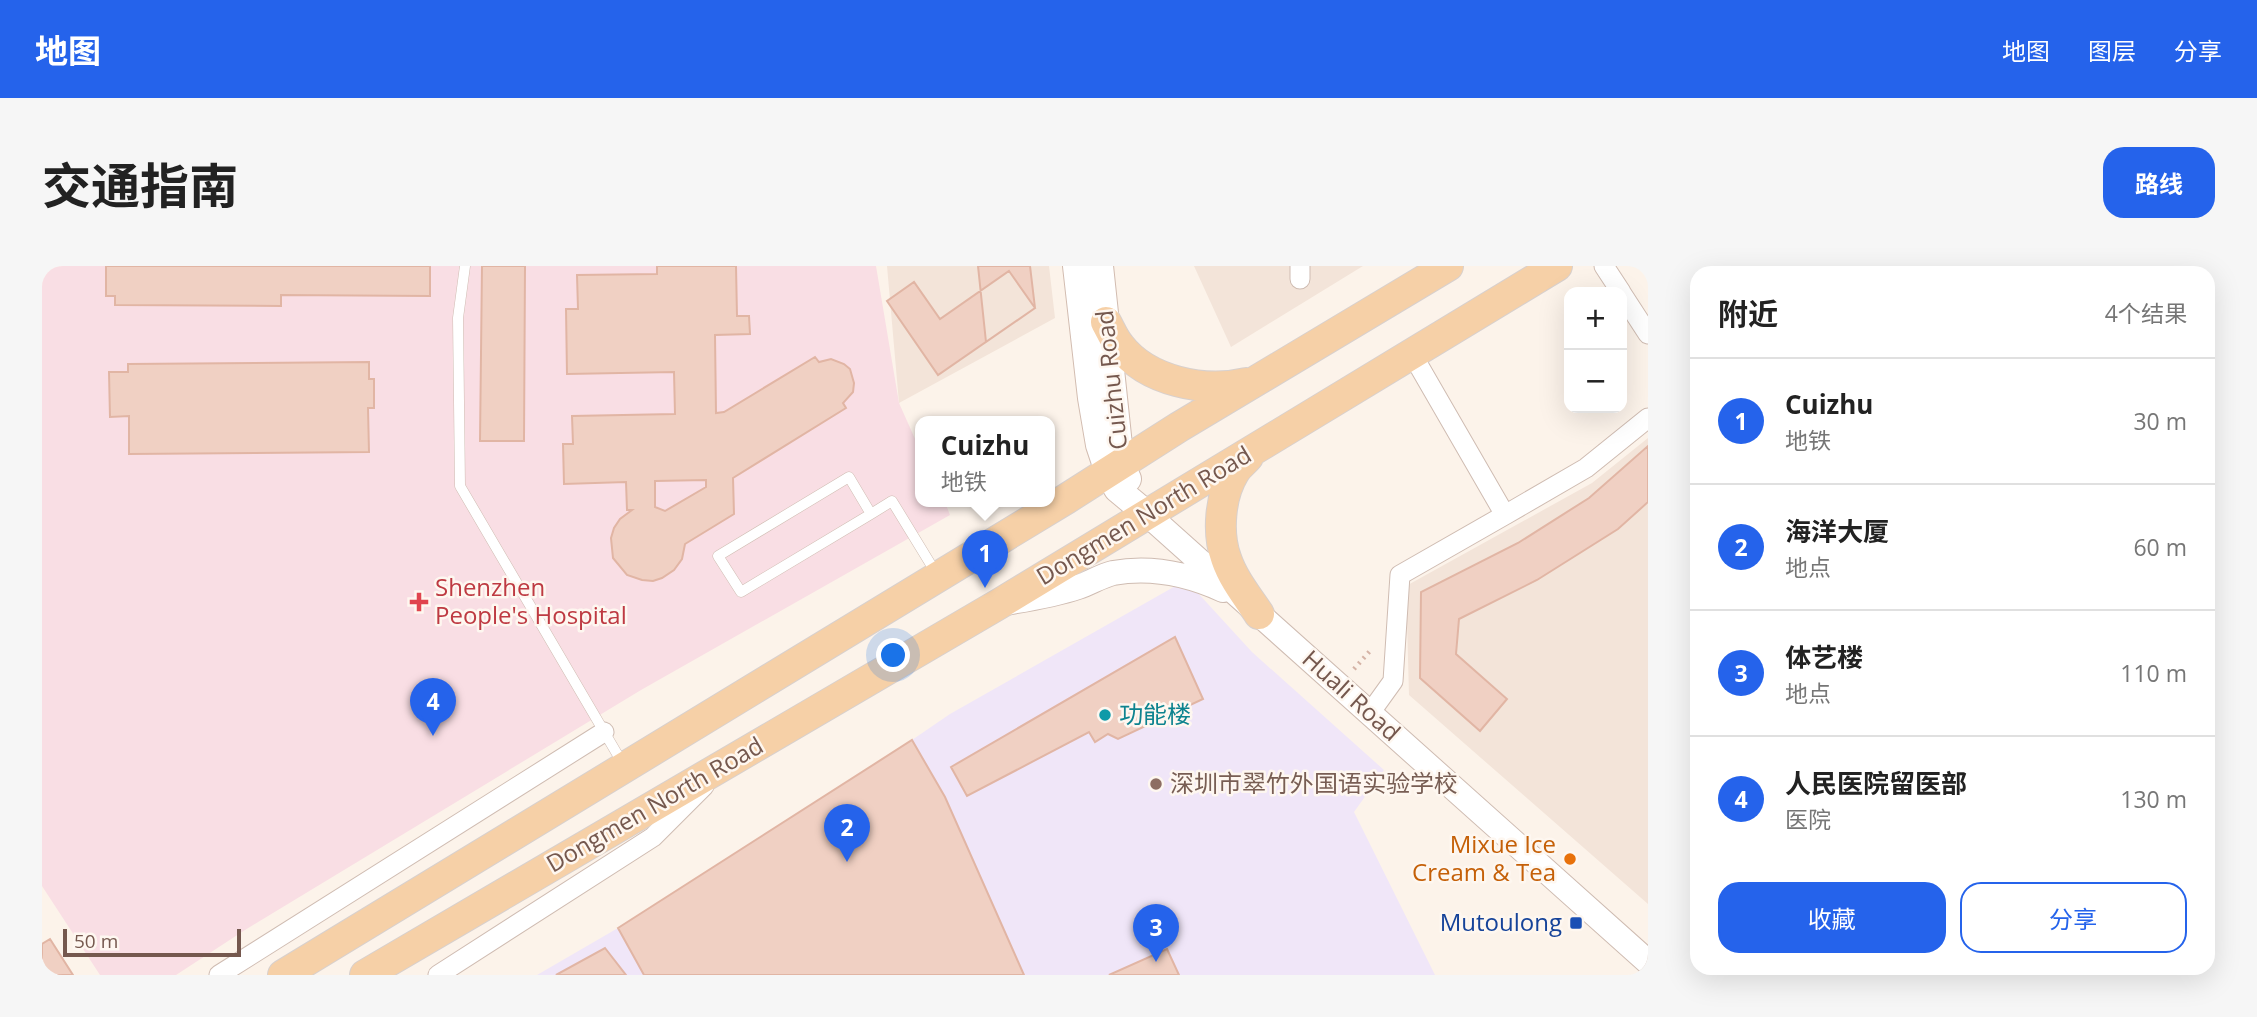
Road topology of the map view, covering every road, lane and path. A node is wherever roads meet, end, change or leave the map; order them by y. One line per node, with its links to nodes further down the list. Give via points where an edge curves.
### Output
1 (465, 266): 25 (lane, via 458,318 460,486)
2 (1076, 266): 15 (main road, Cuizhu Road, via 1094,419)
3 (1100, 266): 9 (main road, Cuizhu Road)
4 (1448, 266): 12 (main road, Dongmen North Road)
5 (1557, 266): 11 (main road, Dongmen North Road)
6 (1604, 266): 7 (street)
7 (1617, 287)
8 (1627, 302): 10 (street)
9 (1106, 321): 12 (main road, via 1120,346 1161,376 1214,387); 15 (main road, Cuizhu Road)
10 (1648, 334)
11 (1412, 354): 14 (main road, Dongmen North Road); 20 (street)
12 (1256, 381): 15 (main road, Dongmen North Road)
13 (1648, 418): 20 (street, via 1586,468)
14 (1256, 449): 19 (main road, Dongmen North Road); 23 (main road, via 1234,472 1224,497 1222,527 1225,556)
15 (1114, 468): 16 (main road, Dongmen North Road); 19 (main road, Cuizhu Road, via 1117,489)
16 (1055, 505)
17 (1051, 507): 21 (main road, Dongmen North Road)
18 (871, 514): 18 (lane, via 741,593 719,556 849,477); 21 (lane, via 892,501)
19 (1147, 514): 22 (main road, Dongmen North Road); 23 (street, Huali Road)
20 (1505, 515): 24 (street, via 1400,575 1393,681)
21 (938, 577): 27 (main road, Dongmen North Road)
22 (999, 604): 23 (street, via 1041,598 1111,573 1149,569 1201,580); 26 (main road, Dongmen North Road)
23 (1249, 606): 24 (street, Huali Road)
24 (1370, 713): 29 (street, Huali Road)
25 (604, 732): 27 (lane); 30 (street)
26 (729, 761): 28 (main road, Dongmen North Road); 34 (street, via 653,837)
27 (625, 767): 31 (main road, Dongmen North Road)
28 (438, 932): 32 (main road, Dongmen North Road); 33 (main road)
29 (1648, 962)
30 (219, 975)
31 (284, 975)
32 (365, 975)
33 (403, 975)
34 (438, 975)

